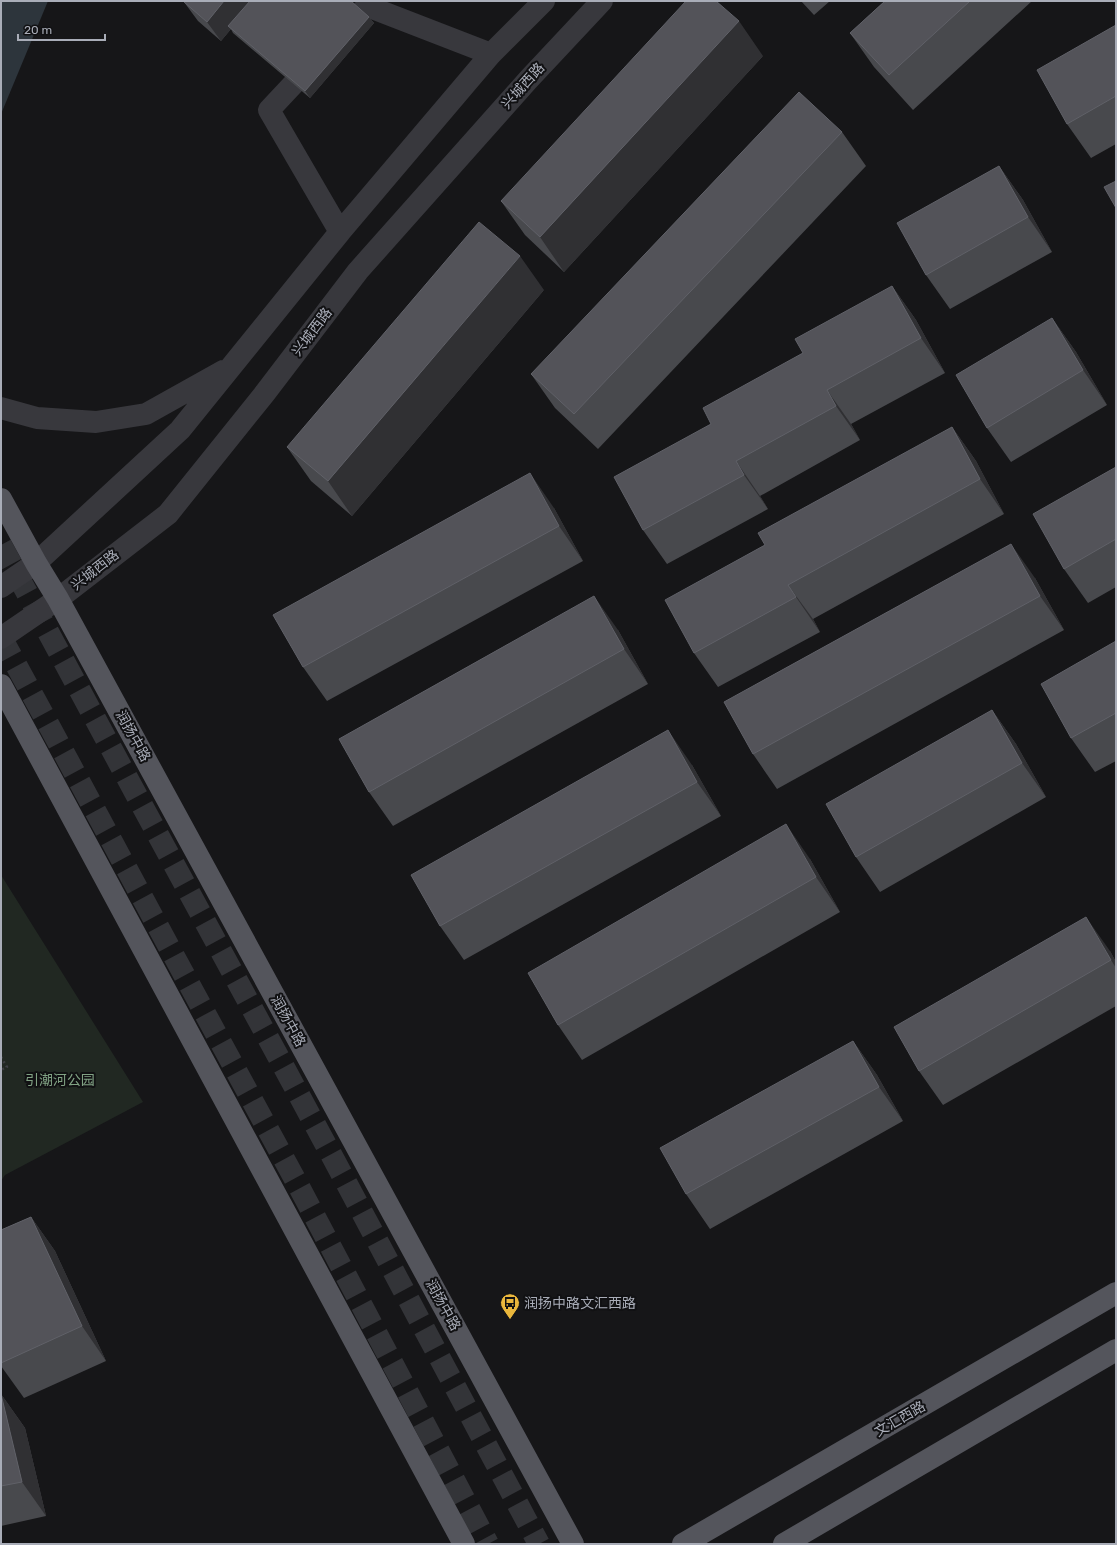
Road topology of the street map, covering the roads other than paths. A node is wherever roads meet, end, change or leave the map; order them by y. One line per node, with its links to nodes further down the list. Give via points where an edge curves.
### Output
1 (544, 1): 3 (street)
2 (602, 1): 10 (street, 兴城西路, via 358,271 265,394 168,514)
3 (490, 54): 4 (street); 4 (street, via 367,6 269,110)
4 (340, 232): 5 (street)
5 (232, 366): 6 (street, via 146,414 96,422 37,418); 8 (street, via 180,430)
6 (1, 408)
7 (1, 499): 8 (main road, 润扬中路)
8 (36, 563): 9 (street); 10 (main road, 润扬中路)
9 (1, 587)
10 (58, 599): 11 (street, 兴城西路); 16 (main road, 润扬中路)
11 (1, 638)
12 (1, 685): 15 (main road)
13 (1116, 1293): 17 (main road, 文汇西路)
14 (1116, 1350): 18 (main road)
15 (464, 1544)
16 (573, 1544)
17 (683, 1544)
18 (784, 1544)

